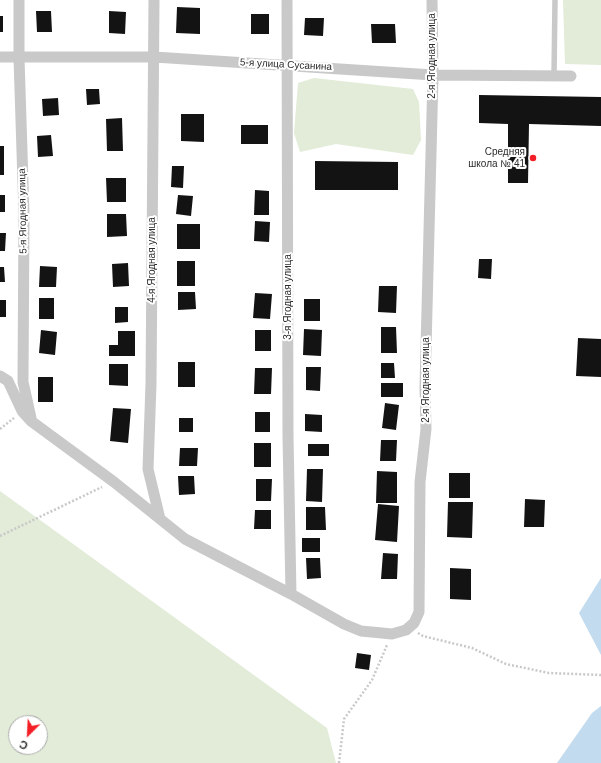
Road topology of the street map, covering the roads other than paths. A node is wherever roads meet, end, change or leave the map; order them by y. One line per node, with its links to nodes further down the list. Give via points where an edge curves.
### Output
1 (20, 0): 8 (street, 5-я Ягодная улица)
2 (154, 0): 7 (street, 4-я Ягодная улица)
3 (287, 0): 9 (street, 3-я Ягодная улица)
4 (432, 0): 10 (street, 2-я Ягодная улица)
5 (555, 0): 11 (lane)
6 (0, 57): 8 (street, 5-я улица Сусанина)
7 (154, 57): 8 (street, 5-я улица Сусанина); 9 (street, 5-я улица Сусанина); 15 (street, 4-я Ягодная улица, via 148,469)
8 (19, 58): 14 (street, 5-я Ягодная улица, via 24,214 23,382)
9 (287, 65): 10 (street, 5-я улица Сусанина); 16 (street, 3-я Ягодная улица)
10 (433, 74): 11 (street, 5-я улица Сусанина); 16 (street, 2-я Ягодная улица, via 426,429 420,482 420,612 409,628 392,634 361,631)
11 (554, 76): 12 (street, 5-я улица Сусанина)
12 (571, 76)
13 (0, 376): 14 (street, via 8,381 22,411)
14 (31, 421): 15 (street)
15 (160, 519): 16 (street, via 184,539)
16 (291, 594)

